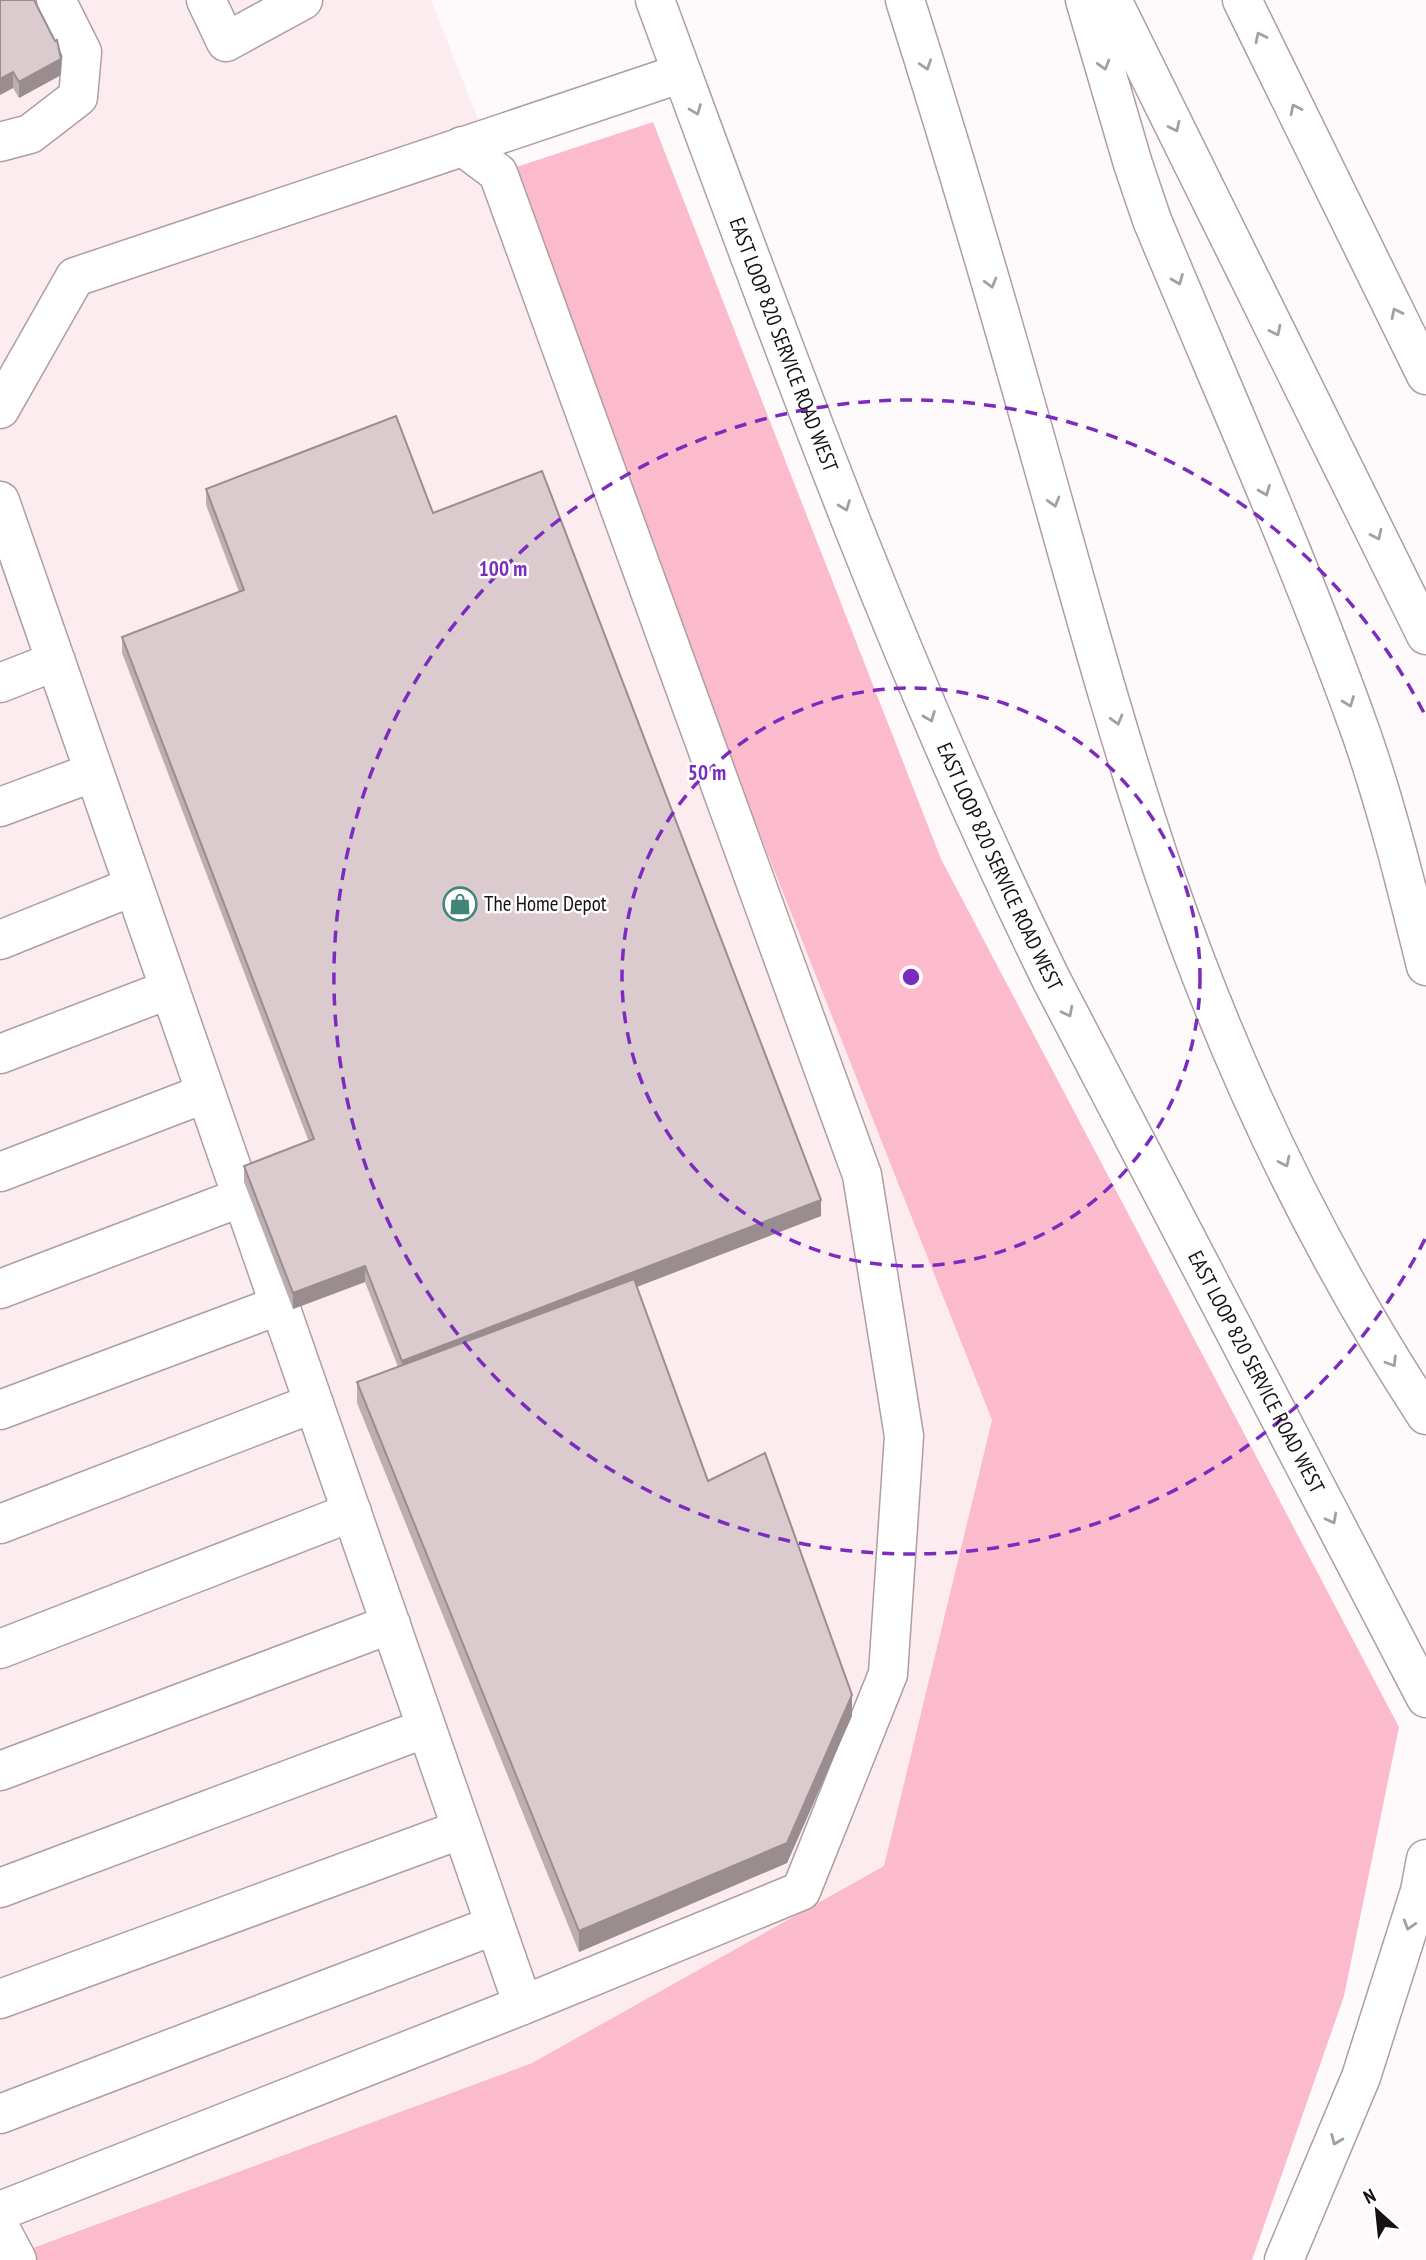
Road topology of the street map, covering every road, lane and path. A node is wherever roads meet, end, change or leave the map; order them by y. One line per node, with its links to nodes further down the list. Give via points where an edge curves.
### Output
1 (56, 0): 10 (main road, via 82,52 78,97 30,134)
2 (206, 0): 3 (main road, via 226,42)
3 (303, 0)
4 (655, 0): 9 (main road, EAST LOOP 820 SERVICE ROAD WEST)
5 (905, 0): 33 (main road, one-way to 33, via 1140,799 1197,962 1255,1101 1309,1212 1391,1362)
6 (1085, 0): 23 (main road, one-way to 23, via 1152,220 1307,593 1362,738 1402,867)
7 (1112, 0): 16 (main road, one-way to 16)
8 (1242, 0): 12 (main road, one-way to 8)
9 (682, 73): 11 (main road); 38 (main road, EAST LOOP 820 SERVICE ROAD WEST, one-way to 38, via 865,558 961,788 1051,979)
10 (0, 142)
11 (462, 146): 13 (main road, via 75,277); 46 (main road, via 498,173 862,1175 904,1436 888,1674 801,1891)
12 (1426, 375)
13 (0, 409)
14 (0, 501): 15 (main road)
15 (10, 565): 17 (main road)
16 (1426, 635)
17 (56, 661): 18 (main road); 19 (main road)
18 (0, 683)
19 (94, 772): 20 (main road); 21 (main road)
20 (0, 807)
21 (134, 886): 22 (main road); 24 (main road)
22 (0, 940)
23 (1426, 966)
24 (170, 989): 25 (main road); 26 (main road)
25 (0, 1054)
26 (206, 1093): 27 (main road); 28 (main road)
27 (0, 1172)
28 (242, 1196): 29 (main road); 30 (main road)
29 (0, 1289)
30 (280, 1305): 31 (main road); 32 (main road)
31 (314, 1403): 34 (main road); 35 (main road)
32 (0, 1410)
33 (1426, 1415)
34 (352, 1512): 36 (main road); 37 (main road)
35 (0, 1524)
36 (391, 1624): 39 (main road); 40 (main road)
37 (0, 1649)
38 (1426, 1698)
39 (426, 1728): 41 (main road); 43 (main road)
40 (0, 1771)
41 (462, 1829): 44 (main road); 45 (main road)
42 (1426, 1859): 51 (main road, one-way to 51, via 1361,2077)
43 (0, 1888)
44 (495, 1925): 46 (main road); 47 (main road)
45 (0, 1999)
46 (523, 2005): 48 (main road)
47 (0, 2114)
48 (0, 2211)
49 (0, 2228): 50 (main road)
50 (17, 2260)
51 (1284, 2260)

